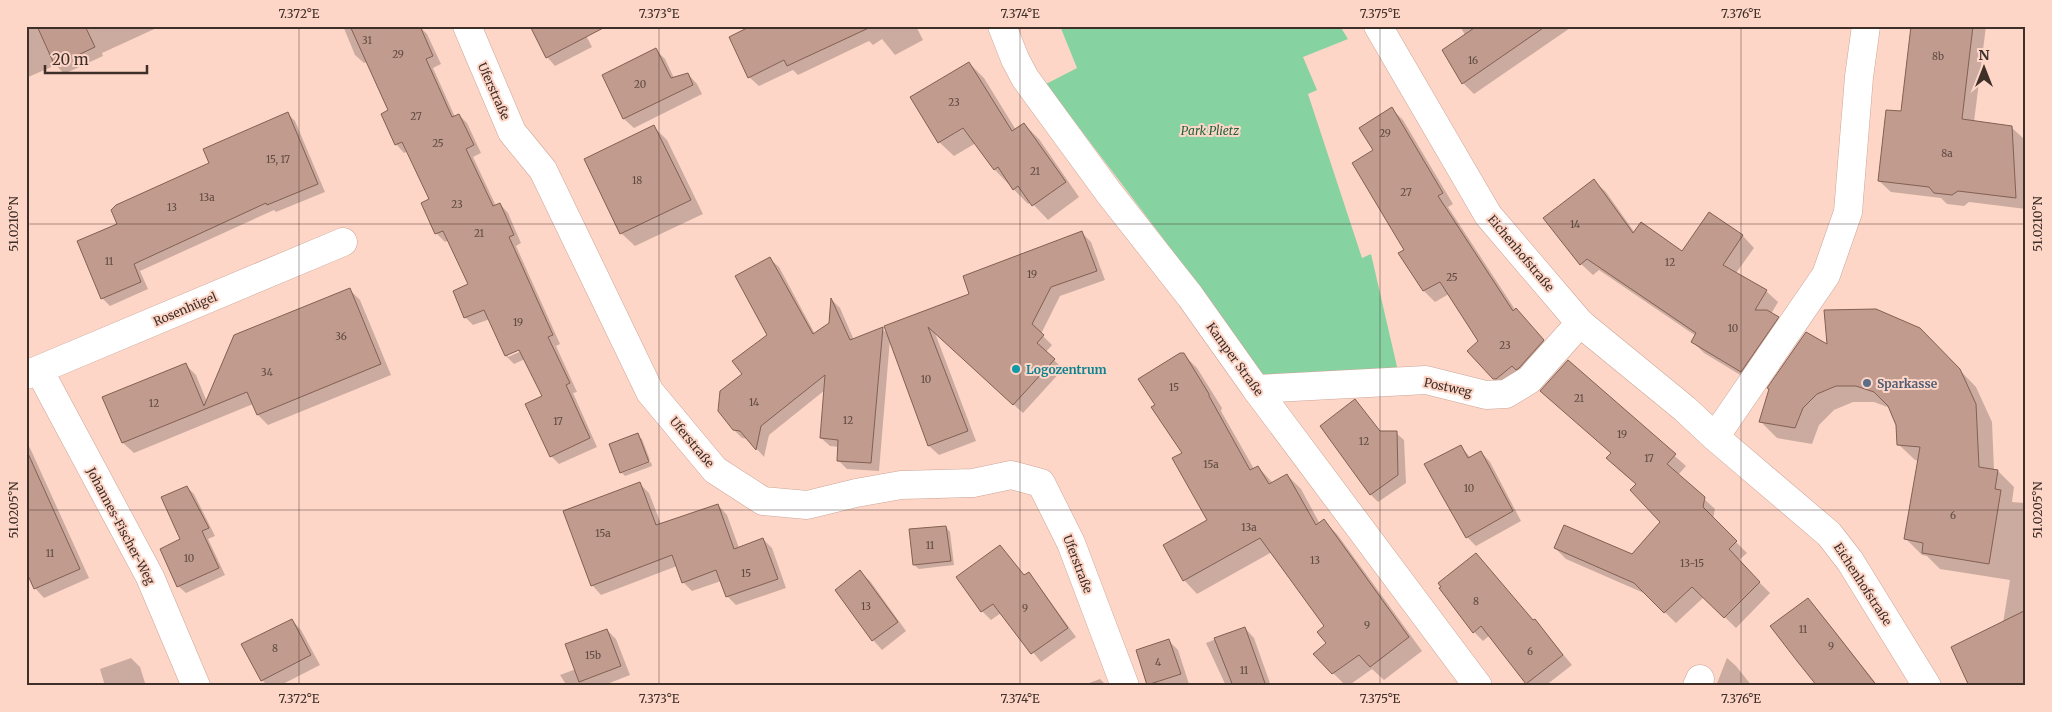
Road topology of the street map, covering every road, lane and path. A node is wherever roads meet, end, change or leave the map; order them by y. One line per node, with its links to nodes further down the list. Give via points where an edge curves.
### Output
1 (467, 26): 11 (street, Uferstraße, via 512,132 542,170 650,392 715,470 763,500 807,505 900,485 973,483 1011,475 1042,483 1071,543)
2 (1002, 26): 8 (street, Kamper Straße, via 1025,78)
3 (1378, 26): 6 (street, Eichenhofstraße, via 1488,215)
4 (1866, 26): 9 (street, via 1848,212 1826,275)
5 (343, 242): 7 (street, Rosenhügel)
6 (1580, 323): 8 (street, Postweg, via 1529,380 1506,394 1486,395 1426,380); 9 (street, Eichenhofstraße)
7 (33, 373): 10 (street, Johannes-Fischer-Weg, via 150,576)
8 (1256, 389): 12 (street, Kamper Straße)
9 (1715, 436): 13 (street, Eichenhofstraße, via 1829,534 1850,561)
10 (196, 686)
11 (1125, 686)
12 (1478, 686)
13 (1927, 686)

